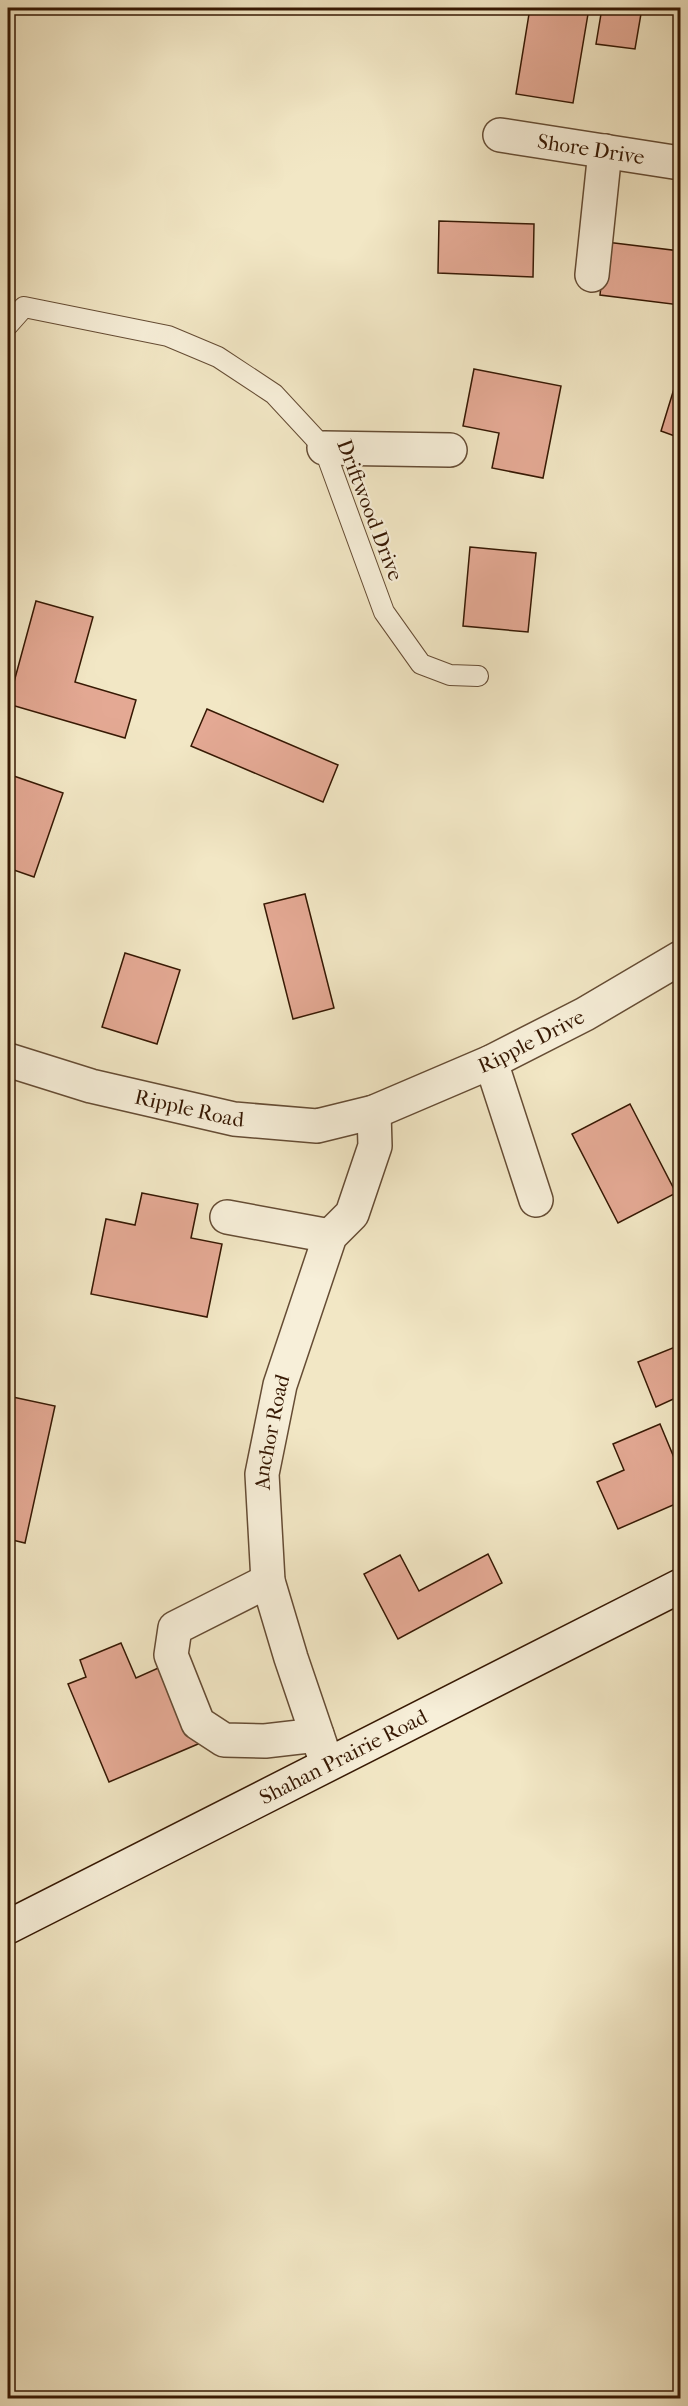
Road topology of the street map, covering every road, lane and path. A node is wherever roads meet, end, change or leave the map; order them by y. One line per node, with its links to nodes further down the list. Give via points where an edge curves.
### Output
1 (500, 135): 2 (street, Shore Drive)
2 (605, 151): 3 (street, Shore Drive); 4 (street)
3 (681, 163)
4 (591, 275)
5 (8, 325): 6 (lane, Driftwood Drive, via 24,307 168,336 218,357 274,394)
6 (324, 448): 7 (street); 8 (lane, Driftwood Drive, via 384,612 421,664 450,675)
7 (450, 450)
8 (478, 676)
9 (681, 958): 11 (street, Ripple Drive, via 585,1014)
10 (8, 1060): 12 (street, Ripple Road, via 91,1086 234,1119 317,1126)
11 (491, 1062): 12 (street, Ripple Drive); 13 (street)
12 (374, 1112): 15 (street, Anchor Road, via 375,1146 352,1214)
13 (536, 1200)
14 (227, 1217): 15 (street)
15 (330, 1236): 16 (street, Anchor Road, via 280,1385 262,1474)
16 (268, 1581): 18 (street, Anchor Road); 18 (street, via 175,1628 171,1655 198,1723 224,1740)
17 (681, 1586): 18 (street, Shahan Prairie Road)
18 (322, 1749): 19 (street, Shahan Prairie Road)
19 (8, 1927)

